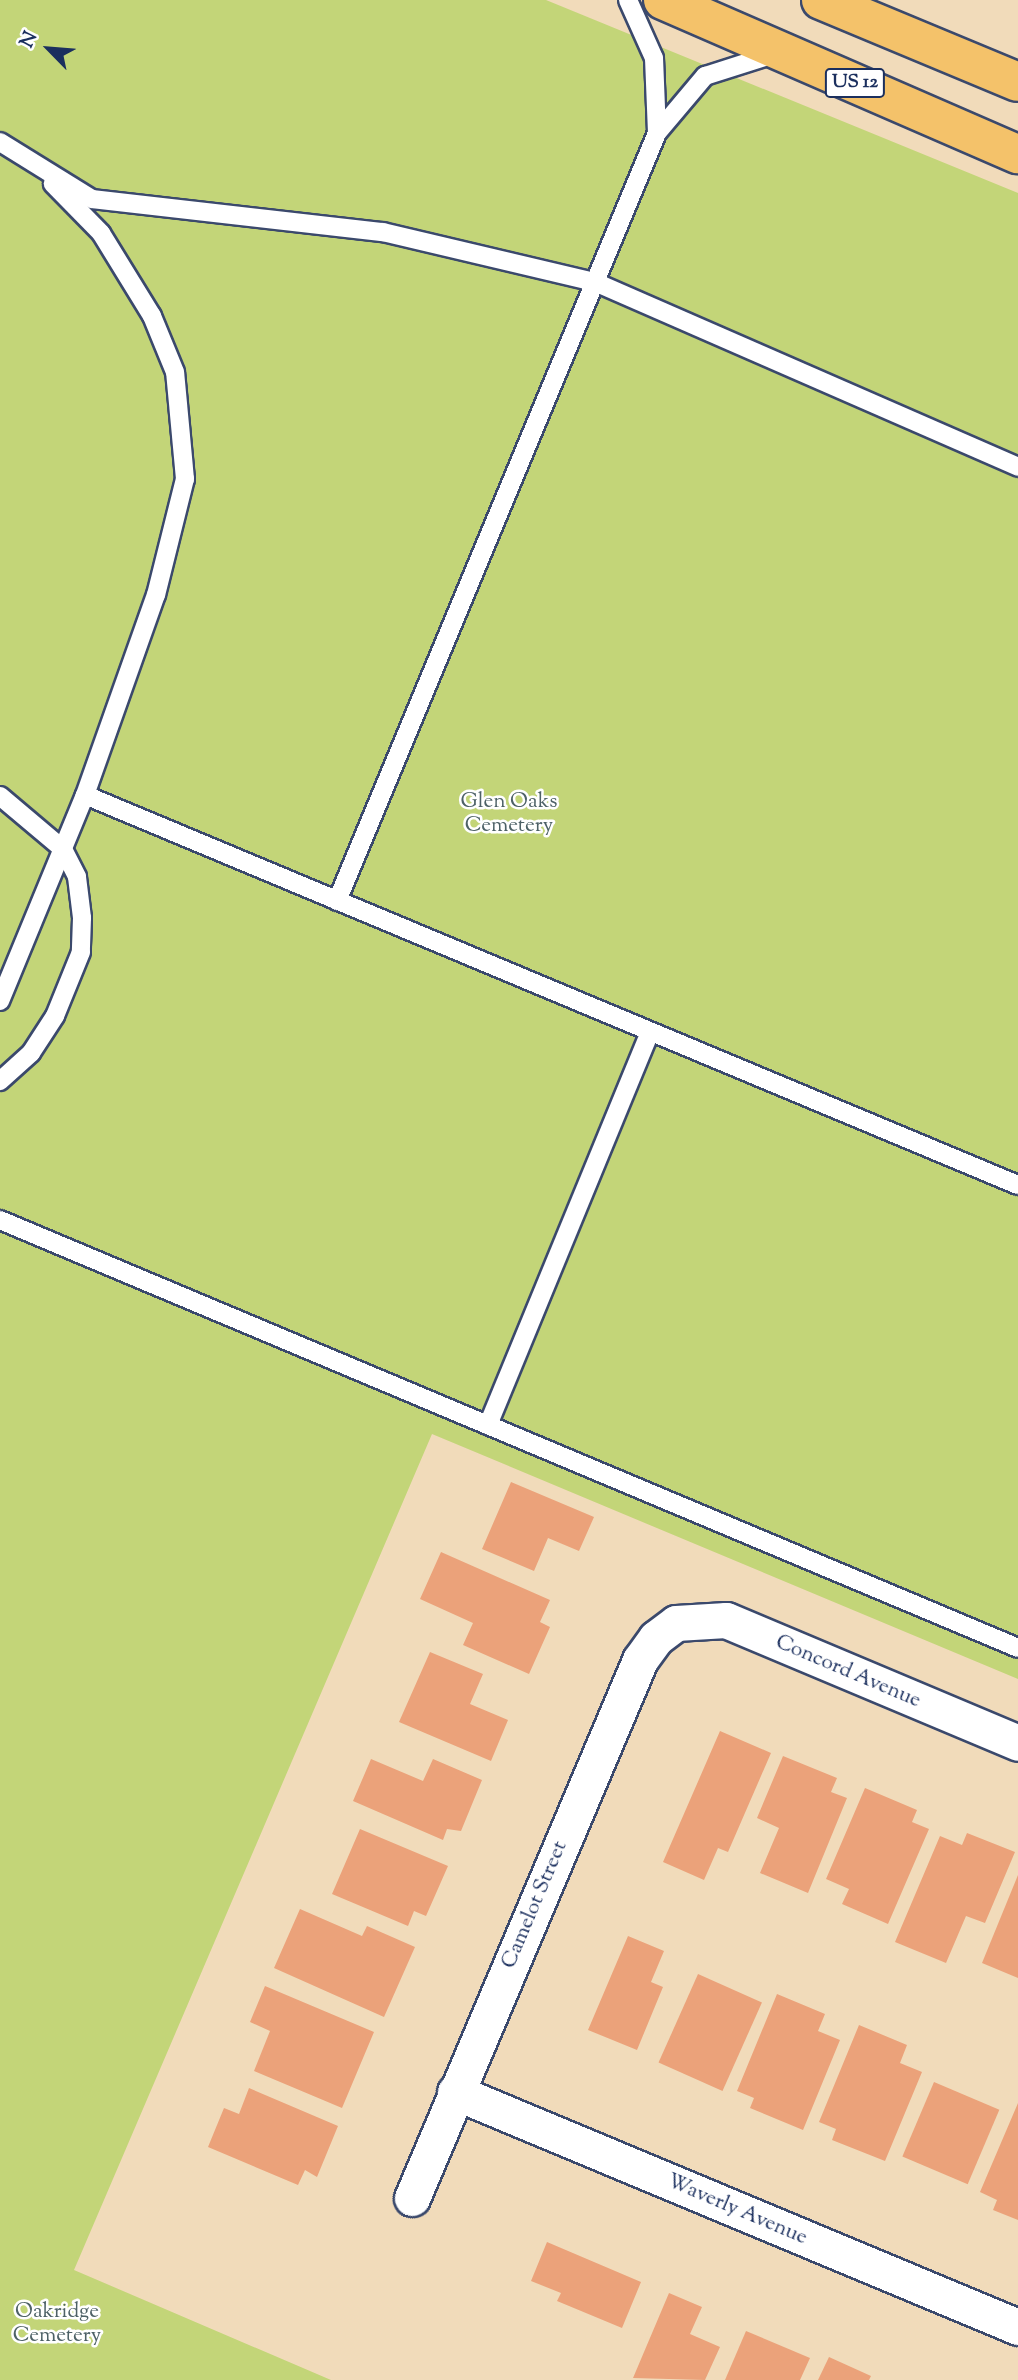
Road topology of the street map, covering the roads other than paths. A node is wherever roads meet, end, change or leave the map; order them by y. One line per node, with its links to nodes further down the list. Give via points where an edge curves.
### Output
1 (628, 0): 7 (lane, via 654,58)
2 (663, 0): 4 (main road, US 12)
3 (821, 0): 6 (main road)
4 (713, 9): 5 (main road, US 12)
5 (784, 52): 7 (lane, via 705,76); 9 (main road, US 12)
6 (1018, 82)
7 (657, 133): 11 (lane)
8 (0, 142): 10 (lane)
9 (1018, 154)
10 (41, 171): 11 (lane, via 92,199 127,207 273,216 383,232); 13 (lane, via 101,233 152,316 175,372 185,426 176,531)
11 (595, 282): 12 (lane); 16 (lane)
12 (1018, 467)
13 (85, 795): 15 (lane); 16 (lane)
14 (0, 796): 15 (lane)
15 (63, 849): 17 (lane); 19 (lane, via 77,877 81,952 55,1017 31,1053)
16 (337, 901): 18 (lane)
17 (0, 1001)
18 (650, 1031): 20 (lane); 22 (lane)
19 (0, 1081)
20 (1018, 1185)
21 (0, 1220): 22 (lane)
22 (488, 1425): 24 (lane)
23 (676, 1623): 25 (street, Concord Avenue, via 726,1620); 26 (street, Camelot Street, via 640,1660)
24 (1018, 1648)
25 (1018, 1743)
26 (455, 2092): 27 (street, Camelot Street); 28 (street, Waverly Avenue)
27 (412, 2198)
28 (1018, 2327)

